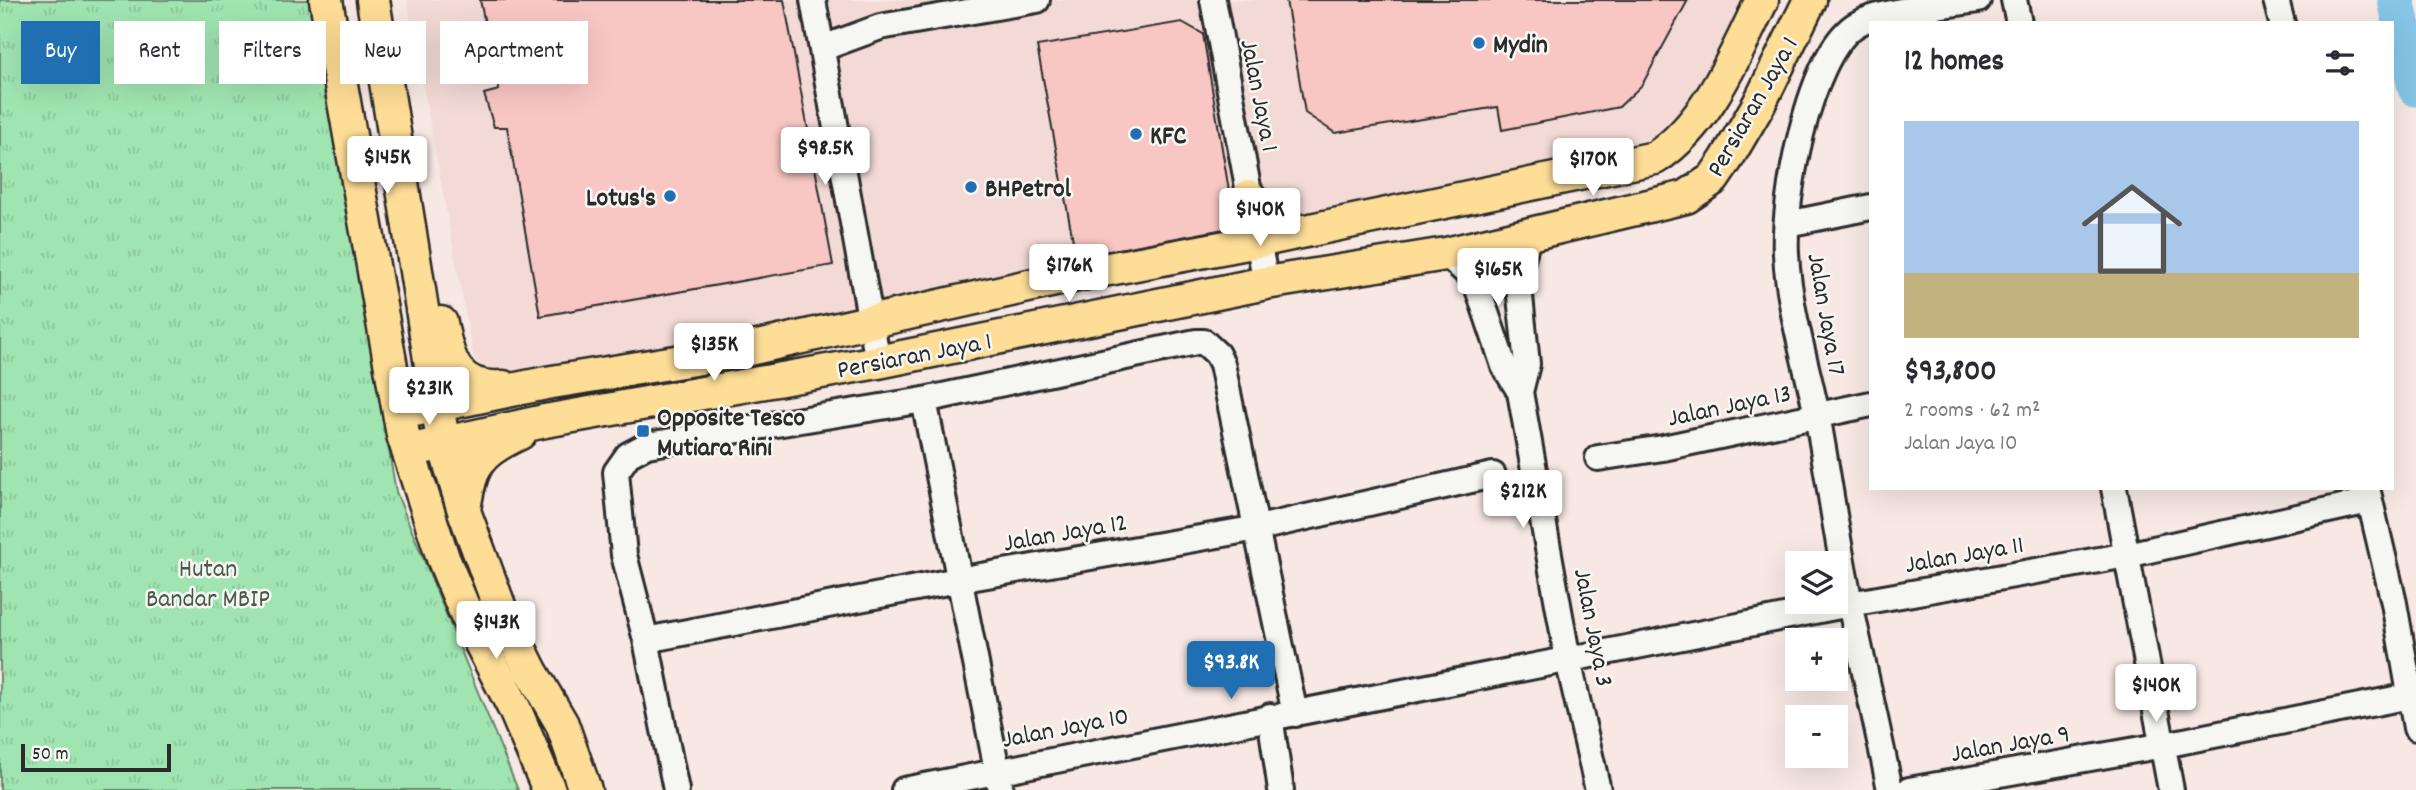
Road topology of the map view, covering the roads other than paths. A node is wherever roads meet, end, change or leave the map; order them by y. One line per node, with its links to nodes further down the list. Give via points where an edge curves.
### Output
1 (326, 0): 33 (main road)
2 (373, 0): 17 (main road)
3 (1037, 0): 13 (street)
4 (1213, 0): 18 (street, Jalan Jaya 1)
5 (1762, 0): 14 (main road, Persiaran Jaya 1)
6 (1810, 0): 16 (main road, Persiaran Jaya 1)
7 (1978, 0): 20 (street, Jalan Jaya 17, via 1870,18 1840,41 1826,62 1802,126)
8 (2014, 0): 11 (street)
9 (2276, 0): 12 (street)
10 (815, 11): 13 (street); 15 (street)
11 (2019, 21)
12 (2281, 21)
13 (880, 27): 15 (street)
14 (1746, 33): 16 (main road, via 1759,30 1778,38); 21 (main road, Persiaran Jaya 1, via 1698,118 1675,145 1656,158)
15 (823, 47): 26 (street)
16 (1782, 59): 22 (main road, Persiaran Jaya 1, via 1713,179 1686,197)
17 (389, 112): 28 (main road, via 422,217 446,351 454,371 489,388); 31 (main road)
18 (1249, 196): 21 (main road, via 1266,221 1288,232); 23 (street, Jalan Jaya 1)
19 (1869, 207): 20 (street)
20 (1787, 224): 34 (street, Jalan Jaya 17, via 1795,325)
21 (1307, 231): 23 (main road, Persiaran Jaya 1)
22 (1528, 236): 24 (main road, Persiaran Jaya 1); 29 (street, via 1518,277 1527,364)
23 (1258, 241): 25 (street, Jalan Jaya 1); 26 (main road, Persiaran Jaya 1)
24 (1446, 254): 25 (main road, Persiaran Jaya 1); 29 (street, via 1475,280 1504,366)
25 (1266, 284): 27 (main road, Persiaran Jaya 1)
26 (870, 320): 27 (street); 28 (main road, Persiaran Jaya 1, via 695,360)
27 (878, 362): 35 (main road, Persiaran Jaya 1)
28 (546, 383): 31 (main road, Persiaran Jaya 1)
29 (1520, 392): 48 (street, Jalan Jaya 3)
30 (924, 400): 43 (street, via 1204,341 1217,354); 45 (street); 47 (street, via 647,445 628,455 615,472 624,555)
31 (436, 404): 33 (main road, Persiaran Jaya 1); 36 (main road)
32 (1869, 404): 34 (street, Jalan Jaya 13)
33 (400, 413): 37 (main road)
34 (1816, 415): 38 (street, Jalan Jaya 13); 46 (street, Jalan Jaya 17)
35 (545, 421): 36 (main road, Persiaran Jaya 1); 42 (main road, via 479,460 469,475)
36 (443, 441): 37 (main road, Persiaran Jaya 1); 42 (main road)
37 (408, 452): 55 (main road, via 467,616)
38 (1598, 458)
39 (1493, 475): 43 (street, Jalan Jaya 12)
40 (2114, 490): 44 (street)
41 (2368, 495): 44 (street, Jalan Jaya 11); 49 (street)
42 (464, 511): 56 (main road, via 500,611 562,723)
43 (1258, 528): 45 (street, Jalan Jaya 12); 50 (street)
44 (2127, 555): 46 (street, Jalan Jaya 11); 53 (street)
45 (958, 580): 47 (street, Jalan Jaya 12); 54 (street)
46 (1850, 604): 48 (street, Jalan Jaya 11); 61 (street, Jalan Jaya 17)
47 (646, 640): 57 (street)
48 (1568, 660): 50 (street, Jalan Jaya 10); 60 (street, Jalan Jaya 3)
49 (2410, 696): 52 (street); 53 (street, Jalan Jaya 9)
50 (1295, 714): 51 (street, Jalan Jaya 10)
51 (1270, 716): 54 (street, Jalan Jaya 10); 59 (street)
52 (2416, 728)
53 (2164, 745): 62 (street, Jalan Jaya 9); 63 (street)
54 (999, 780): 58 (street, Jalan Jaya 10)
55 (549, 790)
56 (585, 790)
57 (676, 790)
58 (904, 790)
59 (1281, 790)
60 (1598, 790)
61 (1890, 790)
62 (1909, 790)
63 (2171, 790)

